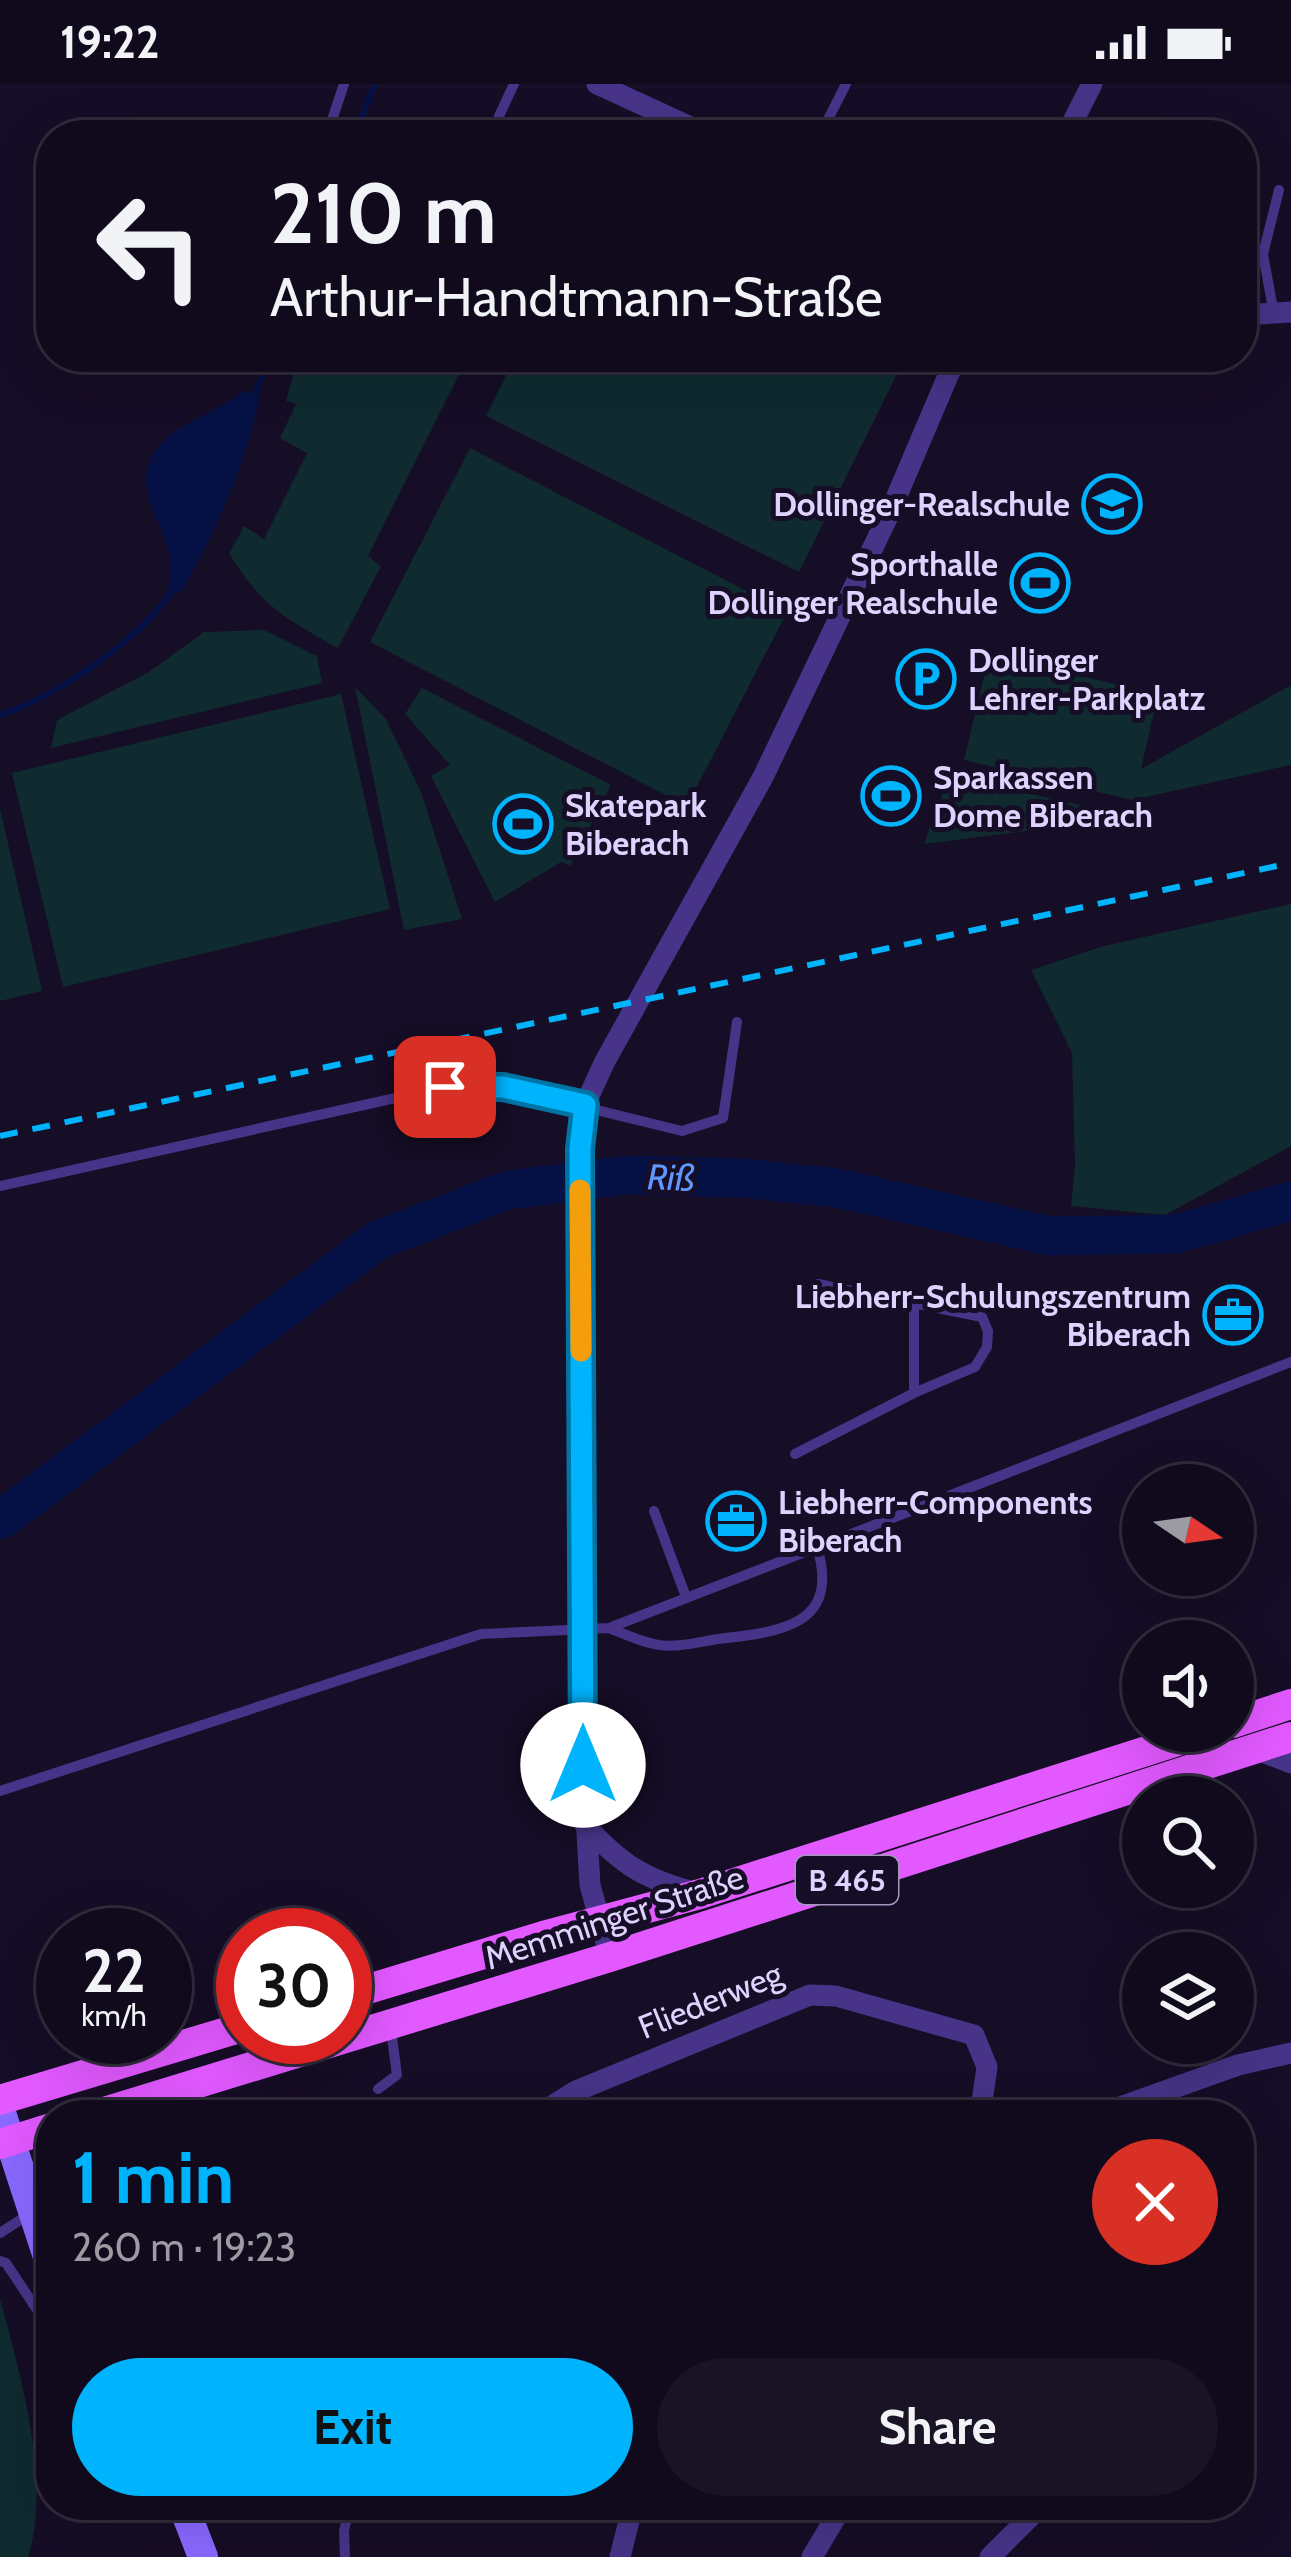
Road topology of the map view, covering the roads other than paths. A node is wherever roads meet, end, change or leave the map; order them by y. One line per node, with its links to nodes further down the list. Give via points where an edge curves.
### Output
1 (344, 84): 7 (lane)
2 (514, 84): 6 (lane)
3 (597, 84): 8 (street)
4 (846, 84): 9 (lane)
5 (1090, 85): 10 (street)
6 (499, 116)
7 (332, 120)
8 (673, 120)
9 (828, 120)
10 (1073, 120)
11 (1280, 190): 12 (lane, via 1263,254)
12 (1282, 313)
13 (950, 372): 15 (street, via 763,777)
14 (737, 1022): 15 (lane, via 723,1118 682,1131)
15 (585, 1105): 16 (lane, via 503,1087 445,1087); 28 (street)
16 (0, 1186)
17 (818, 1284): 18 (lane)
18 (914, 1301): 20 (lane); 20 (lane, via 982,1317 988,1330 975,1367)
19 (1291, 1362): 22 (lane)
20 (914, 1393): 21 (lane)
21 (794, 1454)
22 (951, 1495)
23 (931, 1503): 25 (lane)
24 (654, 1511): 26 (lane)
25 (817, 1547): 26 (lane); 27 (lane, via 825,1573 818,1606 797,1624 658,1646)
26 (686, 1598): 27 (lane)
27 (609, 1628): 28 (lane)
28 (582, 1630): 36 (lane, via 481,1634); 37 (street)
29 (1291, 1704): 30 (main road)
30 (1254, 1716)
31 (1291, 1737): 32 (main road, Memminger Straße / B 465)
32 (1254, 1749): 35 (street)
33 (1143, 1752): 38 (main road, Memminger Straße / B 465)
34 (1245, 1752): 40 (main road, Memminger Straße / B 465)
35 (1291, 1763)
36 (0, 1791)
37 (585, 1825): 38 (street, via 645,1877); 39 (street)
38 (700, 1894): 39 (main road, Memminger Straße / B 465)
39 (599, 1921): 40 (street); 41 (main road, Memminger Straße / B 465)
40 (610, 1958): 42 (main road, Memminger Straße / B 465)
41 (372, 1988)
42 (391, 2025): 45 (lane, via 397,2075); 47 (main road, Memminger Straße / B 465)
43 (216, 2035): 46 (main road)
44 (1291, 2053): 50 (street)
45 (378, 2089)
46 (0, 2100)
47 (144, 2100)
48 (562, 2100): 49 (street, Fliederweg, via 810,1995 974,2035 987,2067)
49 (982, 2100)
50 (1139, 2100)
51 (0, 2110): 53 (street)
52 (36, 2133): 53 (main road)
53 (5, 2143): 54 (street)
54 (19, 2201): 55 (lane); 56 (street)
55 (0, 2233)
56 (36, 2236)
57 (0, 2261): 58 (lane)
58 (36, 2308)
59 (189, 2520): 64 (street)
60 (347, 2520): 65 (lane)
61 (629, 2520): 66 (street)
62 (834, 2520): 67 (street)
63 (1027, 2520): 68 (street)
64 (203, 2557)
65 (345, 2557)
66 (620, 2557)
67 (812, 2557)
68 (990, 2557)

